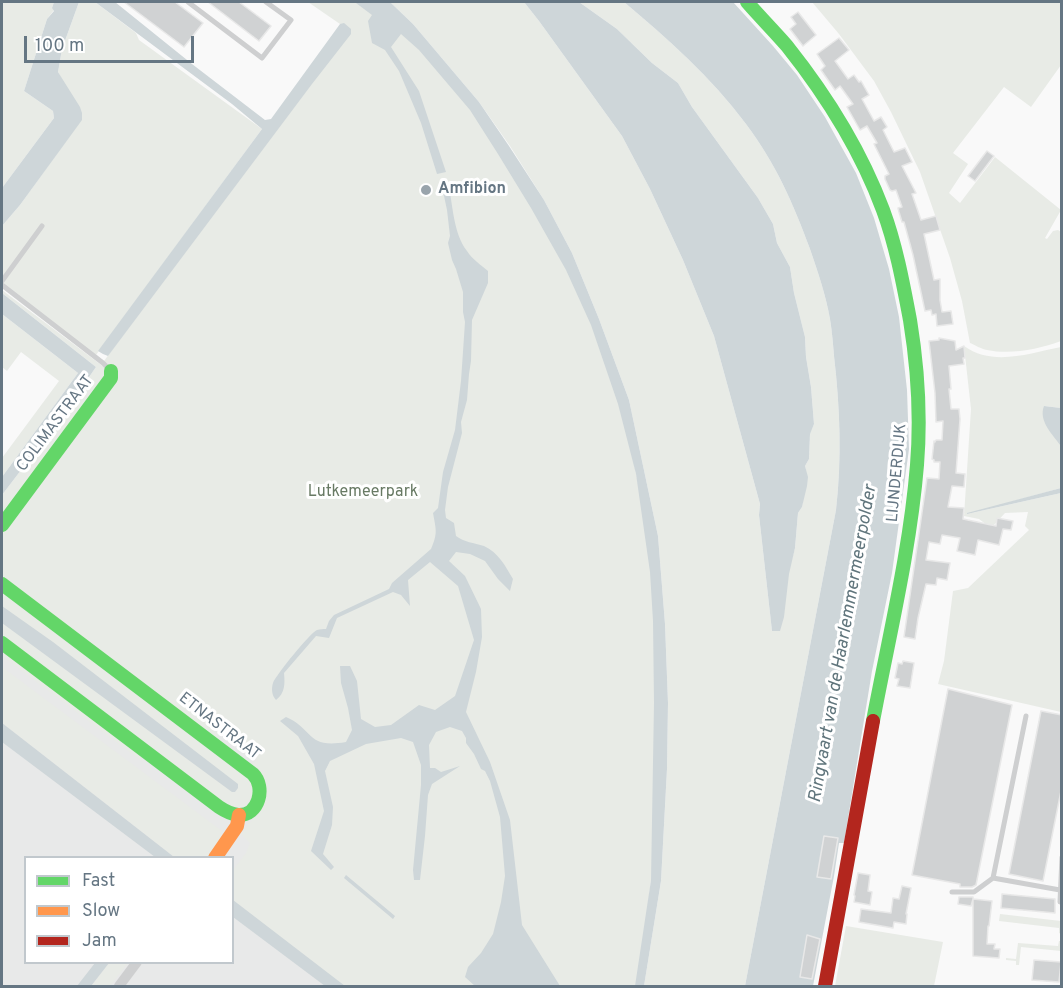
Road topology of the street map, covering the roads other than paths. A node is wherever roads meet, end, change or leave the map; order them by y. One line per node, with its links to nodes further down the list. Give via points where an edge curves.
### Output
1 (188, 2): 2 (lane, via 262,58 291,20)
2 (266, 2)
3 (747, 2): 20 (street, LIJNDERDIJK, via 805,71 865,170 891,234 912,336 918,391 917,467 907,544)
4 (42, 226): 5 (lane)
5 (2, 283): 6 (lane)
6 (111, 371): 7 (street, COLIMASTRAAT, via 111,378)
7 (2, 525)
8 (2, 584): 11 (street, ETNASTRAAT, via 258,779 259,799 249,811)
9 (2, 643): 11 (street, via 217,806)
10 (1026, 716): 14 (lane)
11 (239, 815): 12 (street, via 237,826)
12 (216, 856)
13 (1061, 856): 15 (lane)
14 (993, 878): 15 (lane); 16 (lane, via 974,892)
15 (1060, 890): 17 (lane)
16 (952, 892)
17 (1062, 902)
18 (136, 964): 19 (street)
19 (119, 987)
20 (825, 987)

